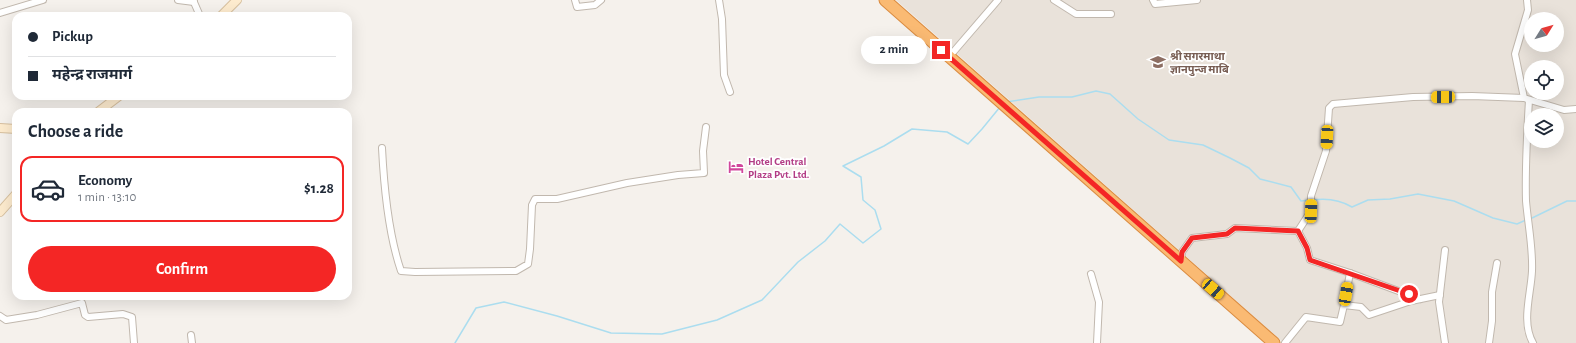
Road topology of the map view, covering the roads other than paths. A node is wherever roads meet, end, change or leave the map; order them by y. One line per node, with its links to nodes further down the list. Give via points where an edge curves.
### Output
1 (43, 0): 16 (street)
2 (178, 0): 13 (street)
3 (237, 0): 15 (street)
4 (575, 0): 5 (street, via 577,6 595,5)
5 (601, 0)
6 (719, 0): 20 (street, via 724,75)
7 (885, 0): 18 (highway)
8 (998, 0): 18 (street)
9 (1054, 0): 17 (street, via 1076,14)
10 (1153, 0): 11 (street, via 1155,4)
11 (1197, 0)
12 (1527, 0): 19 (street, via 1528,10 1515,54)
13 (194, 1): 14 (street)
14 (198, 12)
15 (225, 12)
16 (0, 13)
17 (1111, 14)
18 (949, 57): 35 (highway)
19 (1524, 91)
20 (730, 92)
21 (1524, 99): 33 (street, via 1472,96 1413,97 1333,104 1329,108 1326,151 1311,196 1311,211)
22 (114, 100): 25 (street)
23 (1526, 100): 53 (street, via 1526,201 1532,270 1527,322 1528,335)
24 (1529, 100): 26 (street, via 1564,110)
25 (103, 108)
26 (1576, 109)
27 (706, 127): 30 (street, via 704,173 627,183 557,199 535,199 532,205 528,264 516,271 401,271 391,227)
28 (0, 128): 29 (street)
29 (12, 129)
30 (382, 148)
31 (12, 198): 32 (street)
32 (0, 212)
33 (1298, 231): 35 (street, via 1235,228 1227,234 1192,238 1182,252); 37 (street, via 1310,260)
34 (1445, 250): 39 (street)
35 (1181, 261): 43 (highway)
36 (1497, 263): 52 (street, via 1492,292)
37 (1350, 273): 40 (street); 41 (street)
38 (1091, 274): 48 (street, via 1099,302)
39 (1440, 295): 40 (street); 51 (street)
40 (1420, 299): 41 (street, via 1369,315 1361,307)
41 (1344, 305): 50 (street, via 1340,322 1306,317)
42 (0, 316): 46 (street, via 6,320 82,303 88,317 123,314 132,317)
43 (1256, 326): 45 (highway); 49 (street)
44 (190, 335): 47 (street)
45 (1267, 341)
46 (134, 343)
47 (192, 343)
48 (1097, 343)
49 (1280, 343)
50 (1285, 343)
51 (1445, 343)
52 (1489, 343)
53 (1533, 343)

